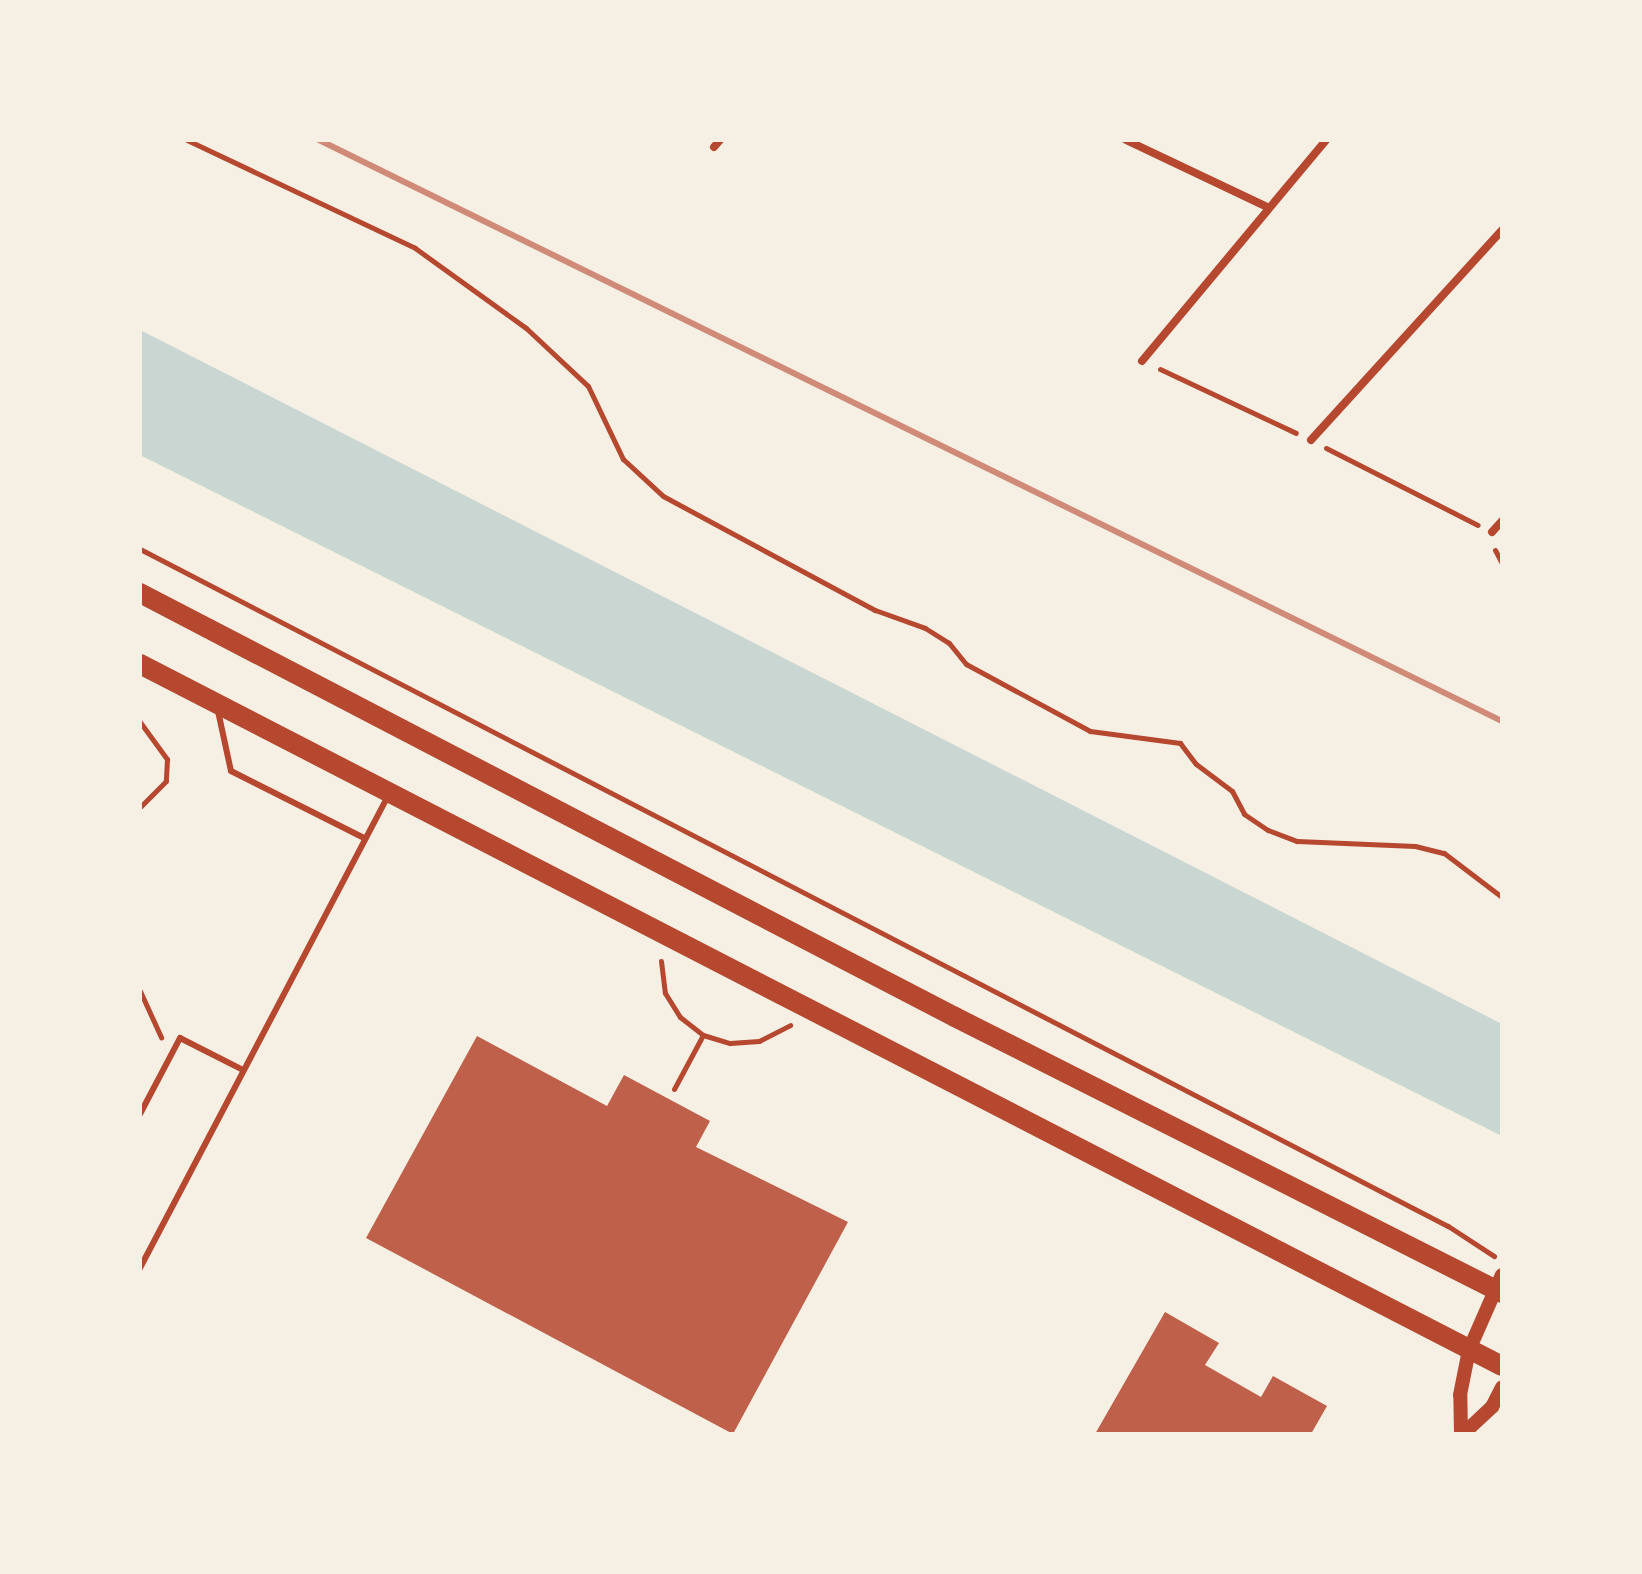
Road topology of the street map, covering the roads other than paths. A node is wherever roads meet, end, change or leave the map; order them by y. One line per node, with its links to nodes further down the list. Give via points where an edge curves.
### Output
1 (1126, 140): 3 (street)
2 (1326, 140): 3 (street)
3 (1267, 207): 5 (street)
4 (1502, 230): 6 (street)
5 (1142, 361)
6 (1311, 440)
7 (1502, 521): 8 (street)
8 (1492, 532)
9 (140, 593): 17 (main road, via 955,1017)
10 (140, 664): 11 (main road)
11 (216, 703): 12 (main road); 13 (lane, via 231,771)
12 (389, 795): 13 (lane); 18 (main road)
13 (364, 838): 14 (lane)
14 (243, 1070): 15 (lane, via 180,1038); 16 (lane)
15 (140, 1114)
16 (140, 1268)
17 (1500, 1286): 18 (street)
18 (1469, 1350): 19 (main road); 21 (street, via 1460,1395)
19 (1502, 1366)
20 (1502, 1387): 21 (street, via 1492,1407)
21 (1462, 1434)

